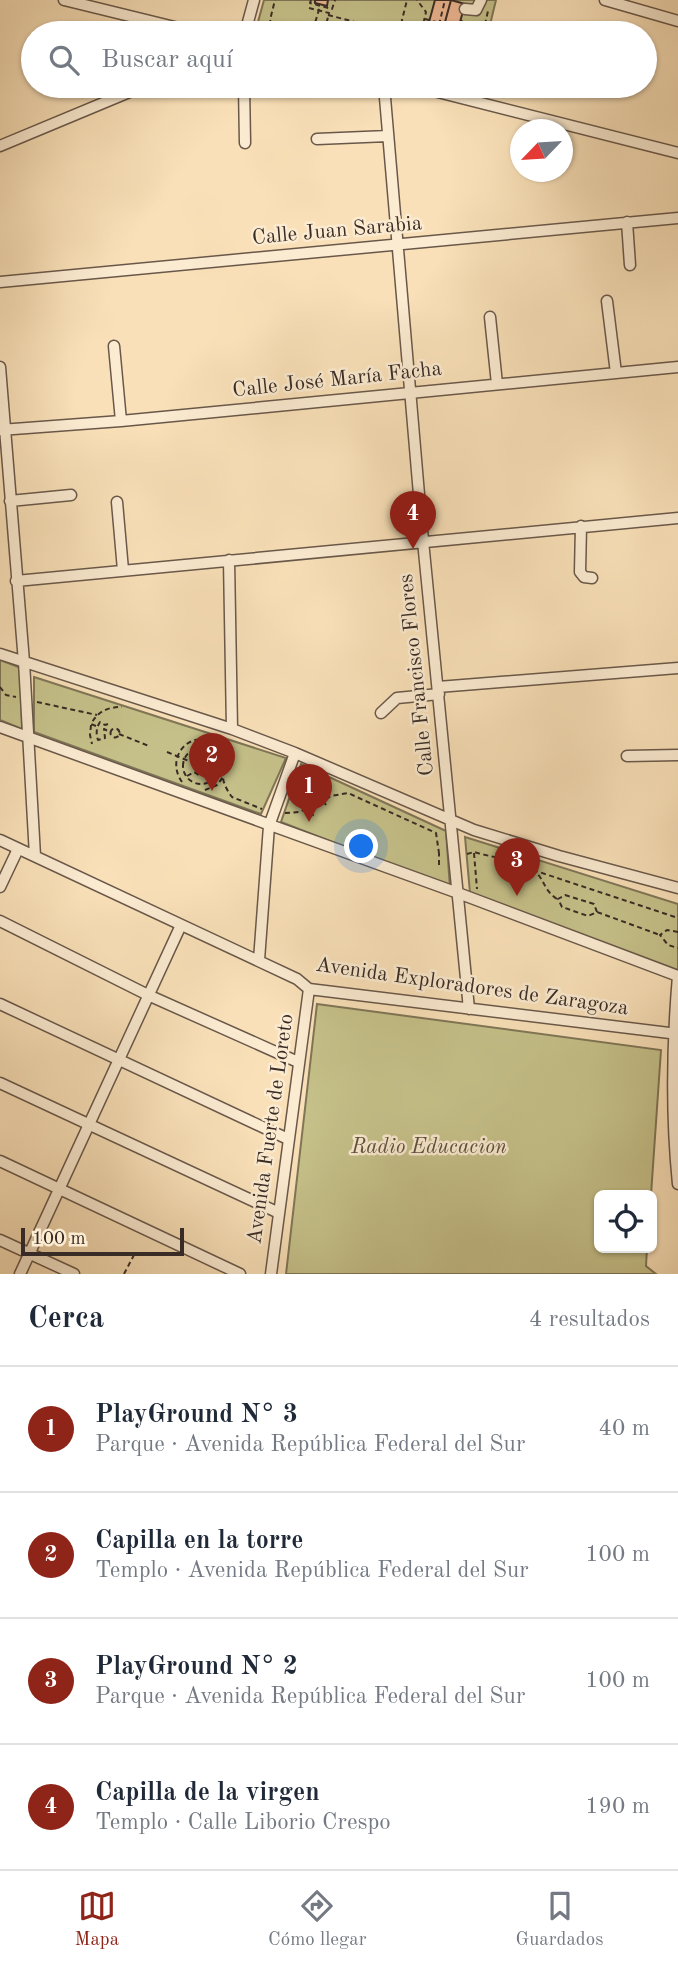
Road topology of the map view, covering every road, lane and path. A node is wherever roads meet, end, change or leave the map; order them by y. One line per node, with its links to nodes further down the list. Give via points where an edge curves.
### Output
1 (64, 0): 19 (street)
2 (254, 0): 20 (street)
3 (275, 0): 21 (path)
4 (311, 0): 11 (path)
5 (334, 0): 13 (path)
6 (407, 0): 25 (path)
7 (417, 0): 17 (path, via 426,12)
8 (446, 0): 27 (path)
9 (605, 0): 18 (street)
10 (486, 1): 14 (street, via 476,10); 29 (path)
11 (320, 6): 13 (path); 15 (path)
12 (309, 8): 15 (path)
13 (332, 9): 16 (path)
14 (465, 9): 28 (path)
15 (319, 10): 16 (path); 22 (path)
16 (329, 15): 23 (path); 24 (path)
17 (424, 19): 26 (path)
18 (678, 20)
19 (150, 21)
20 (248, 21)
21 (270, 21)
22 (316, 21)
23 (327, 21)
24 (361, 21)
25 (402, 21)
26 (432, 21)
27 (441, 21)
28 (462, 21)
29 (484, 21)
30 (115, 98): 37 (street)
31 (244, 98): 36 (street)
32 (385, 98): 34 (street, Calle Francisco Flores)
33 (461, 98): 38 (street)
34 (388, 136): 35 (street); 41 (street, Calle Francisco Flores)
35 (317, 139)
36 (245, 143)
37 (0, 146)
38 (678, 153)
39 (678, 218): 40 (street, Calle Juan Sarabia)
40 (626, 222): 41 (street, Calle Juan Sarabia); 42 (street)
41 (397, 245): 43 (street, Calle Juan Sarabia); 51 (street, Calle Francisco Flores)
42 (630, 265)
43 (0, 282)
44 (607, 301): 49 (street)
45 (490, 317): 50 (street)
46 (114, 346): 52 (street)
47 (0, 367): 53 (street)
48 (678, 367): 49 (street, Calle José María Facha)
49 (616, 373): 50 (street, Calle José María Facha)
50 (497, 384): 51 (street, Calle José María Facha)
51 (409, 393): 52 (street, Calle José María Facha); 59 (street, Calle Francisco Flores)
52 (121, 421): 53 (street, Calle José María Facha)
53 (2, 430): 55 (street)
54 (71, 495): 55 (street)
55 (10, 501): 63 (street)
56 (117, 502): 61 (street)
57 (678, 518): 58 (street)
58 (581, 526): 59 (street); 62 (street, via 580,572)
59 (423, 541): 60 (street); 68 (street, Calle Francisco Flores)
60 (229, 560): 61 (street); 78 (street)
61 (123, 570): 63 (street)
62 (592, 578)
63 (16, 581): 65 (street)
64 (0, 654): 65 (street)
65 (24, 662): 78 (street); 81 (street)
66 (678, 668): 68 (street)
67 (0, 687): 69 (path, via 6,695)
68 (438, 691): 72 (street, via 397,698); 114 (street, Calle Francisco Flores)
69 (17, 697)
70 (34, 701): 73 (path)
71 (122, 707): 73 (path)
72 (381, 713)
73 (97, 715): 74 (path)
74 (91, 724): 75 (path); 83 (path)
75 (97, 726): 77 (path, via 107,724); 77 (path, via 98,740 105,738)
76 (0, 727): 81 (street)
77 (104, 729): 79 (path)
78 (232, 729): 89 (street)
79 (110, 732): 80 (path, via 116,729); 80 (path, via 114,738)
80 (119, 734): 84 (path)
81 (27, 737): 115 (street); 121 (street)
82 (208, 741): 85 (path); 91 (path, via 191,741); 103 (path, via 224,754)
83 (92, 744)
84 (149, 746)
85 (205, 748): 86 (path); 87 (path)
86 (190, 751): 93 (path, via 195,758); 94 (path)
87 (211, 751): 93 (path); 95 (path)
88 (167, 752): 91 (path)
89 (295, 753): 114 (street); 115 (street)
90 (678, 755): 92 (street)
91 (177, 756): 94 (path); 105 (path, via 176,772)
92 (627, 756)
93 (208, 757): 96 (path)
94 (184, 759): 97 (path); 102 (path)
95 (217, 759): 96 (path); 100 (path)
96 (212, 762): 99 (path)
97 (196, 764): 98 (path, via 199,769); 98 (path, via 202,761)
98 (205, 767): 99 (path)
99 (212, 769): 101 (path)
100 (218, 771): 103 (path); 104 (path)
101 (205, 775): 102 (path, via 194,772); 104 (path)
102 (187, 776): 104 (path, via 198,783)
103 (224, 776): 106 (path, via 214,787); 111 (path, via 232,797)
104 (209, 782)
105 (186, 786)
106 (201, 790)
107 (323, 801): 109 (path); 110 (path); 119 (path, via 348,793 436,833)
108 (306, 803): 110 (path)
109 (326, 805)
110 (311, 807): 112 (path); 113 (path)
111 (263, 810)
112 (284, 813)
113 (313, 816)
114 (450, 822): 126 (street); 127 (street, Calle Francisco Flores)
115 (269, 826): 127 (street); 137 (street)
116 (0, 841): 117 (street, Avenida Exploradores de Zaragoza)
117 (18, 849): 121 (street, Avenida Exploradores de Zaragoza); 125 (street)
118 (474, 852): 120 (path); 124 (path); 129 (path)
119 (439, 853): 122 (path); 123 (path)
120 (467, 854)
121 (35, 856): 133 (street, Avenida Exploradores de Zaragoza)
122 (446, 856)
123 (439, 865)
124 (533, 870): 128 (path); 131 (path)
125 (0, 887)
126 (678, 888)
127 (458, 893): 129 (street); 142 (street, Calle Francisco Flores)
128 (558, 899): 130 (path, via 562,907 575,912 588,916); 130 (path, via 565,895 594,904)
129 (476, 900): 138 (street)
130 (597, 912): 135 (path)
131 (678, 918)
132 (0, 921): 140 (street)
133 (181, 925): 137 (street, Avenida Exploradores de Zaragoza); 140 (street)
134 (678, 932): 135 (path)
135 (660, 934): 136 (path, via 668,945)
136 (678, 948)
137 (259, 960): 139 (street, Avenida Exploradores de Zaragoza)
138 (678, 976): 143 (street)
139 (309, 989): 142 (street, Avenida Exploradores de Zaragoza); 145 (street, Avenida Fuerte de Loreto)
140 (148, 995): 144 (street); 145 (street)
141 (0, 1004): 144 (street)
142 (469, 1009): 143 (street, Avenida Exploradores de Zaragoza)
143 (676, 1033): 150 (street, via 673,1126)
144 (118, 1059): 147 (street); 148 (street)
145 (298, 1062): 148 (street, Avenida Fuerte de Loreto)
146 (0, 1083): 147 (street)
147 (89, 1125): 151 (street); 152 (street)
148 (288, 1139): 152 (street, Avenida Fuerte de Loreto)
149 (0, 1161): 151 (street)
150 (678, 1184)
151 (59, 1189): 154 (street); 159 (street)
152 (279, 1213): 160 (street, Avenida Fuerte de Loreto)
153 (0, 1240): 154 (street)
154 (29, 1253): 156 (street); 157 (street)
155 (135, 1253): 158 (path)
156 (20, 1274)
157 (74, 1274)
158 (124, 1274)
159 (240, 1274)
160 (271, 1274)

